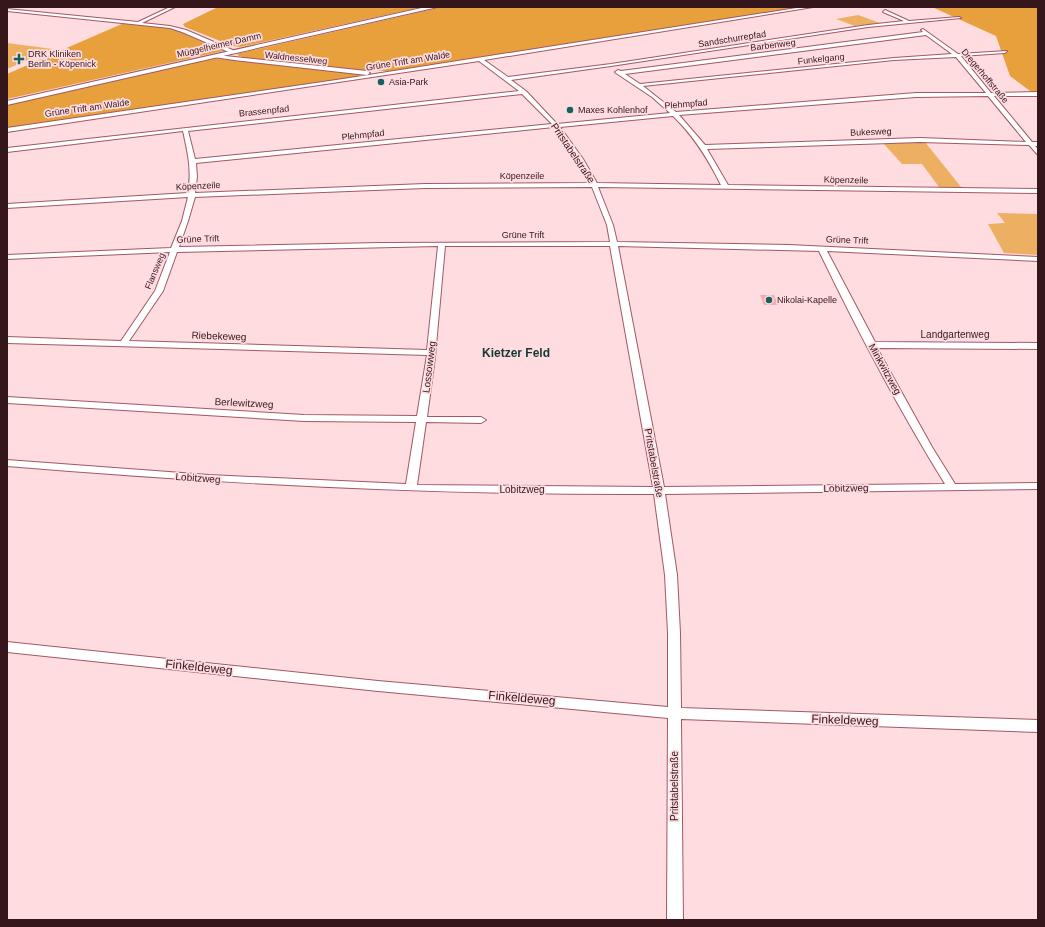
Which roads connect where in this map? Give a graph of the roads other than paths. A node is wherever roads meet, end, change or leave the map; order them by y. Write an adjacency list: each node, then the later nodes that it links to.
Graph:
1 (174, 7): 8 (street)
2 (435, 7): 10 (main road, Müggelheimer Damm)
3 (811, 7): 14 (street, Grüne Trift am Walde)
4 (7, 10): 8 (street)
5 (886, 11): 7 (street, Dregerhoffstraße)
6 (959, 18): 7 (street, Sandschurrepfad)
7 (907, 22): 9 (street, Dregerhoffstraße); 15 (street, Sandschurrepfad)
8 (138, 23): 10 (street)
9 (928, 33): 12 (street, Dregerhoffstraße); 16 (street, Barbenweg)
10 (233, 52): 13 (main road, Müggelheimer Damm)
11 (1005, 52): 12 (street, Funkelgang)
12 (956, 55): 19 (street, Funkelgang); 21 (street, Dregerhoffstraße)
13 (216, 56): 17 (street, Waldnesselweg); 23 (main road, Müggelheimer Damm)
14 (479, 59): 17 (street, Grüne Trift am Walde); 18 (street, Pritstabelstraße)
15 (608, 66): 16 (street); 18 (street, Sandschurrepfad)
16 (620, 73): 19 (street)
17 (375, 75): 27 (street, Grüne Trift am Walde)
18 (507, 79): 20 (street, Pritstabelstraße)
19 (640, 85): 24 (street)
20 (524, 92): 25 (street, Pritstabelstraße); 26 (street, Brassenpfad)
21 (988, 94): 22 (street, Plehmpfad); 24 (street, Plehmpfad); 28 (street, Dregerhoffstraße)
22 (1038, 94)
23 (7, 103)
24 (676, 114): 25 (street, Plehmpfad); 30 (street)
25 (556, 125): 33 (street, Plehmpfad); 34 (street, Pritstabelstraße)
26 (185, 129): 31 (street, Brassenpfad); 33 (street, Flansweg)
27 (7, 130)
28 (1029, 144): 29 (street, Bukesweg); 30 (street, Bukesweg); 32 (street, Dregerhoffstraße)
29 (1038, 144)
30 (705, 148): 35 (street)
31 (7, 150)
32 (1038, 153)
33 (193, 161): 37 (street, Flansweg)
34 (595, 186): 35 (street, Köpenzeile); 37 (street, Köpenzeile); 40 (street, Pritstabelstraße)
35 (726, 188): 36 (street, Köpenzeile)
36 (1038, 191)
37 (191, 195): 38 (street, Köpenzeile); 42 (street, Flansweg)
38 (7, 206)
39 (442, 245): 40 (street, Grüne Trift); 42 (street, Grüne Trift); 49 (street, Lossowweg)
40 (614, 245): 41 (street, Grüne Trift); 57 (street, Pritstabelstraße)
41 (822, 249): 44 (street, Grüne Trift); 47 (street, Minkwitzweg)
42 (175, 250): 43 (street, Grüne Trift); 46 (street, Flansweg)
43 (7, 257)
44 (1038, 259)
45 (7, 340): 46 (street, Riebekeweg)
46 (123, 344): 49 (street, Riebekeweg)
47 (871, 344): 48 (street, Landgartenweg); 55 (street, Minkwitzweg)
48 (1038, 346)
49 (431, 353): 51 (street, Lossowweg)
50 (7, 400): 51 (street, Berlewitzweg)
51 (422, 420): 52 (street, Berlewitzweg); 56 (street, Lossowweg)
52 (481, 420)
53 (7, 463): 56 (street, Lobitzweg)
54 (1038, 486): 55 (street, Lobitzweg)
55 (952, 487): 57 (street, Lobitzweg)
56 (411, 488): 57 (street, Lobitzweg)
57 (659, 490): 59 (street, Pritstabelstraße)
58 (7, 647): 59 (street, Finkeldeweg)
59 (674, 713): 60 (street, Finkeldeweg); 61 (street, Pritstabelstraße)
60 (1038, 726)
61 (675, 920)

